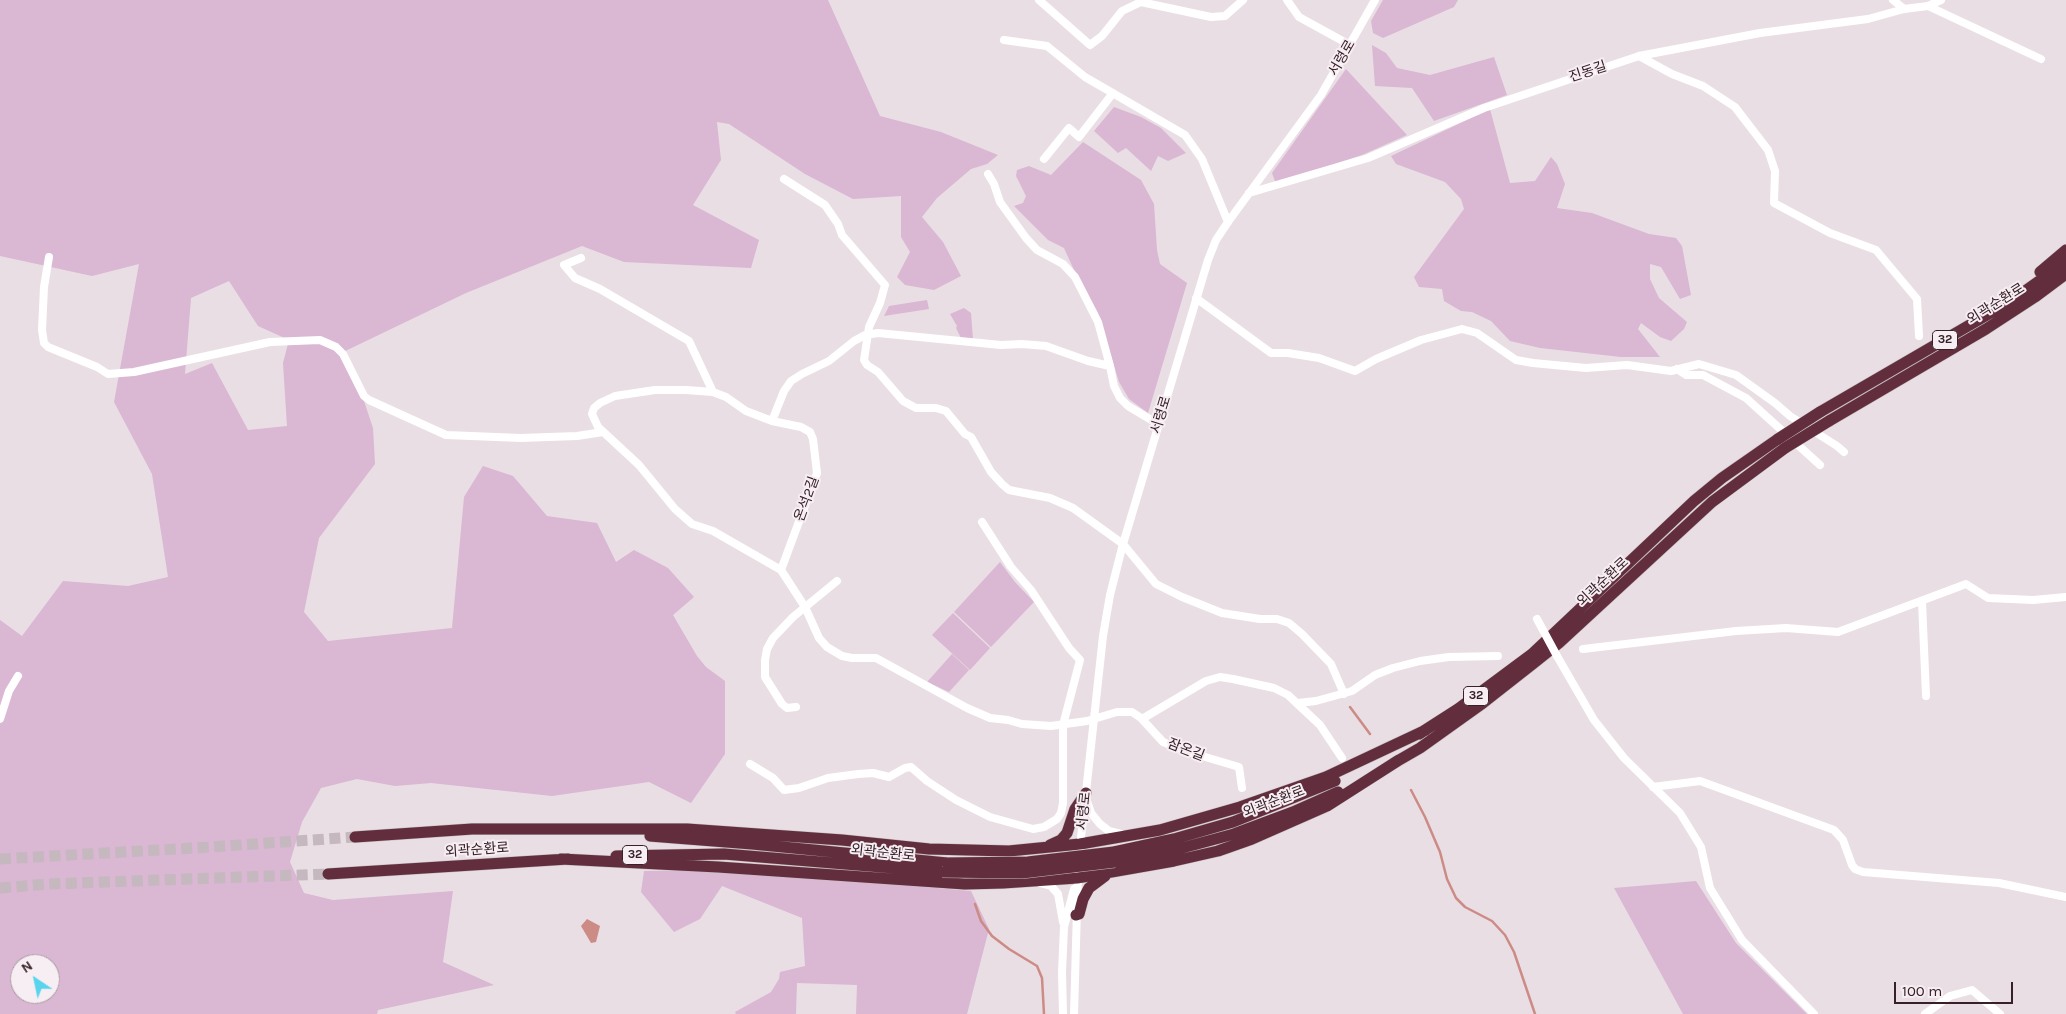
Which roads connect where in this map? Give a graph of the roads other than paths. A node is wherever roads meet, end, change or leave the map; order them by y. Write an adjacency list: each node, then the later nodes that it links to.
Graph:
1 (1039, 0): 2 (street)
2 (1243, 0)
3 (1287, 0): 10 (street)
4 (1375, 0): 10 (street, 서령로)
5 (1892, 0): 8 (street)
6 (1941, 0): 7 (street, 진동길)
7 (1928, 6): 8 (street, 진동길); 12 (street)
8 (1904, 9): 11 (street, 진동길)
9 (1004, 40): 13 (street)
10 (1350, 46): 17 (street, 서령로)
11 (1640, 56): 17 (street, 진동길); 29 (street)
12 (2042, 59)
13 (1113, 93): 14 (street); 18 (street)
14 (1044, 159)
15 (988, 174): 30 (street)
16 (784, 179): 28 (street)
17 (1249, 194): 18 (street, 서령로)
18 (1228, 222): 25 (street, 서령로)
19 (2066, 250): 26 (highway)
20 (49, 257): 35 (street)
21 (581, 258): 32 (street)
22 (2066, 262): 26 (highway, 외곽순환로 / 32)
23 (2066, 274): 27 (highway, 외곽순환로 / 32)
24 (2066, 282): 27 (highway)
25 (1196, 298): 31 (street); 34 (street, 서령로)
26 (1976, 322): 36 (highway, 외곽순환로 / 32, bridge)
27 (1986, 329): 36 (highway, 외곽순환로 / 32, bridge)
28 (867, 335): 30 (street); 33 (street); 40 (street)
29 (1920, 336)
30 (1110, 366): 34 (street)
31 (1677, 369): 37 (street); 38 (street)
32 (713, 392): 33 (street); 35 (street)
33 (772, 421): 41 (street, 온석2길)
34 (1158, 424): 40 (street, 서령로)
35 (603, 432): 41 (street)
36 (1781, 443): 58 (highway, 외곽순환로 / 32); 70 (highway, 외곽순환로 / 32)
37 (1844, 452)
38 (1820, 465)
39 (982, 522): 57 (street)
40 (1123, 544): 50 (street); 55 (street, 서령로)
41 (781, 570): 45 (street)
42 (837, 581): 45 (street)
43 (2066, 597): 44 (street)
44 (1922, 601): 47 (street); 51 (street)
45 (805, 606): 53 (street); 57 (street)
46 (1538, 619): 61 (street, bridge)
47 (1583, 649)
48 (1498, 656): 50 (street)
49 (18, 676): 54 (street)
50 (1344, 694): 52 (street)
51 (1926, 696)
52 (1298, 703): 56 (street); 59 (street)
53 (796, 707)
54 (0, 719)
55 (1094, 720): 56 (street, 잠온길); 57 (street); 63 (street, 서령로)
56 (1142, 720): 62 (street, 잠온길)
57 (1063, 725): 60 (street)
58 (1426, 730): 66 (highway); 70 (highway, 외곽순환로 / 32)
59 (1342, 758)
60 (750, 764)
61 (1653, 786): 75 (street); 81 (street)
62 (1242, 788)
63 (1086, 793): 66 (street); 67 (street, 서령로); 68 (highway)
64 (556, 829): 65 (highway, 외곽순환로 / 32); 68 (highway); 71 (highway, 외곽순환로 / 32)
65 (355, 837)
66 (1124, 837): 67 (highway)
67 (1080, 844): 68 (highway); 73 (street, 서령로)
68 (1044, 848)
69 (561, 859): 71 (highway, 외곽순환로 / 32); 72 (highway, 외곽순환로 / 32); 74 (highway)
70 (1115, 862): 71 (highway, 외곽순환로 / 32, bridge); 73 (highway); 76 (highway)
71 (944, 867)
72 (328, 874)
73 (1078, 878): 74 (highway); 76 (street, 서령로); 77 (street, 서령로)
74 (1034, 881): 77 (street)
75 (2066, 897)
76 (1076, 915): 78 (street, 서령로)
77 (1064, 927): 78 (street); 79 (street, 서령로)
78 (1076, 927): 80 (street, 서령로)
79 (1063, 1014)
80 (1074, 1014)
81 (1814, 1014)
82 (1925, 1014): 83 (street)
83 (2000, 1014)

